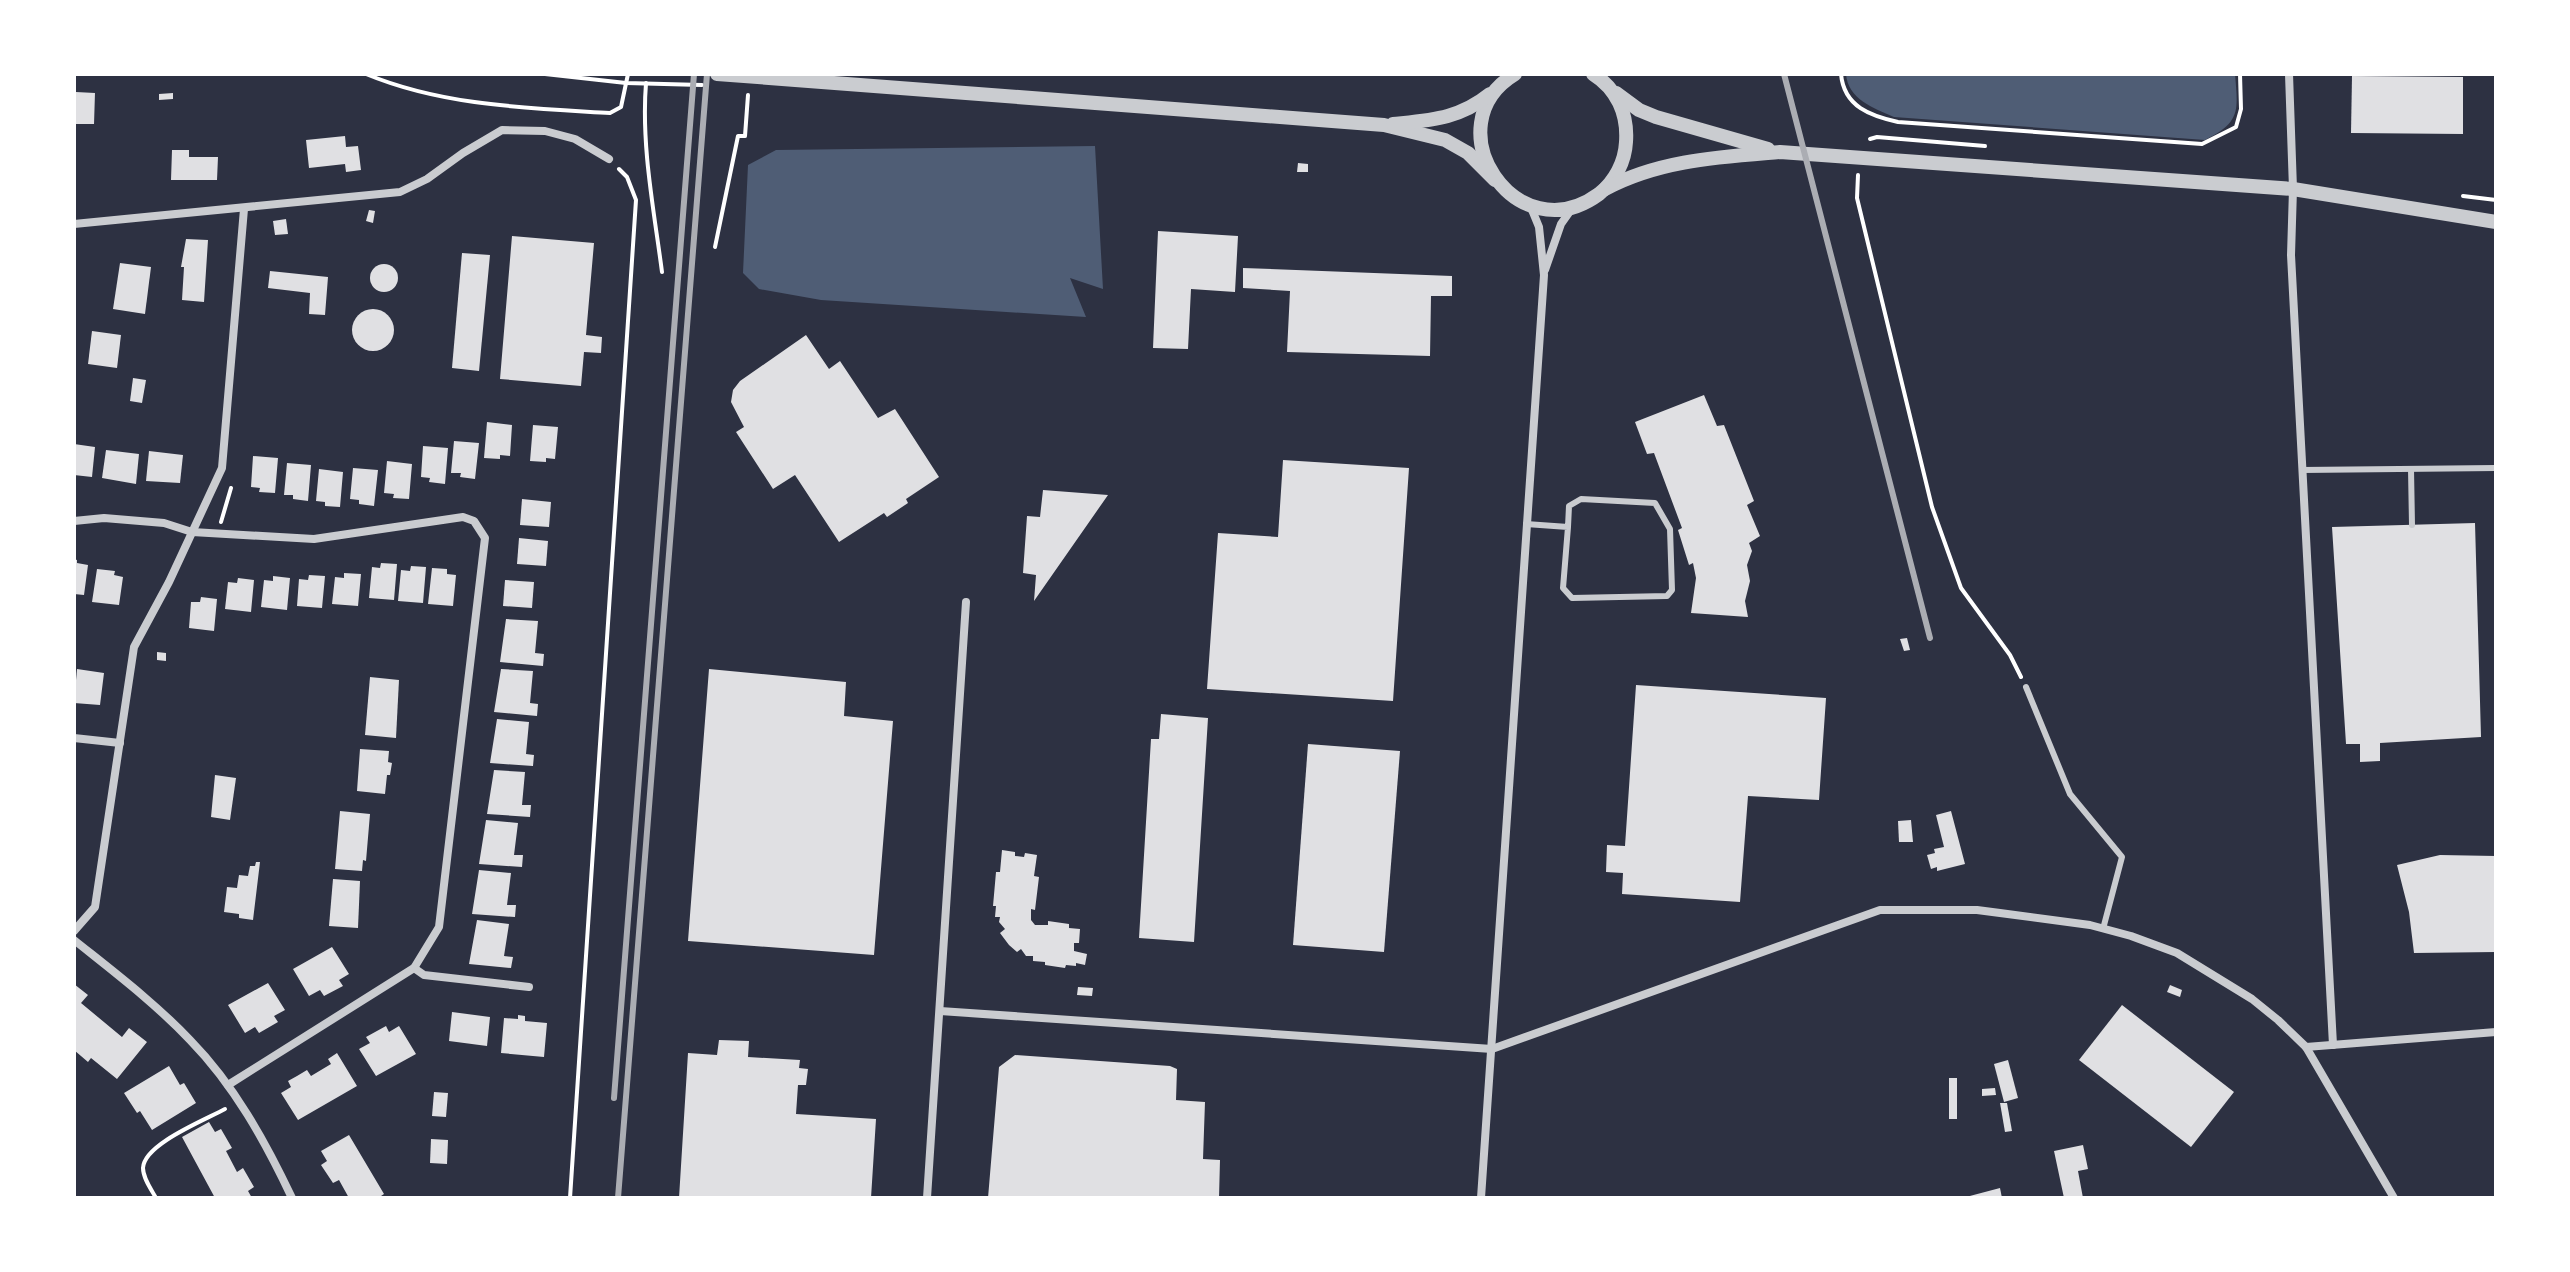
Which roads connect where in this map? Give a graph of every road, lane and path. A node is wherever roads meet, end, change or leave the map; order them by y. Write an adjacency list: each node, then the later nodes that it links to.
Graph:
1 (366, 74): 2 (path)
2 (628, 74)
3 (717, 74): 12 (street)
4 (1593, 74): 10 (street)
5 (1841, 74): 6 (path)
6 (2240, 74)
7 (2289, 74): 18 (street)
8 (1509, 77): 12 (street); 16 (street)
9 (646, 83): 25 (path)
10 (1611, 89): 13 (street); 17 (street)
11 (748, 94): 24 (path)
12 (1384, 125): 16 (street)
13 (1780, 152): 14 (street); 17 (street)
14 (1859, 157): 18 (street); 36 (path)
15 (609, 159): 21 (street); 53 (path)
16 (1495, 180): 19 (street)
17 (1605, 189): 20 (street)
18 (2293, 189): 22 (street); 29 (street)
19 (1530, 205): 20 (street); 26 (street)
20 (1573, 207): 26 (street)
21 (244, 209): 23 (street); 34 (street)
22 (2496, 222)
23 (74, 224)
24 (715, 247)
25 (662, 272)
26 (1544, 275): 31 (street)
27 (2496, 468): 28 (lane)
28 (2411, 469): 29 (lane); 32 (lane)
29 (2302, 470): 46 (street)
30 (74, 521): 34 (street)
31 (1526, 524): 33 (lane); 48 (street)
32 (2412, 525)
33 (1568, 527): 33 (lane)
34 (192, 532): 38 (street); 42 (street)
35 (966, 602): 44 (street)
36 (2026, 687): 39 (lane)
37 (74, 738): 38 (street)
38 (120, 743): 40 (street)
39 (2103, 929): 47 (street); 48 (street)
40 (74, 931)
41 (74, 940): 49 (street)
42 (414, 968): 43 (street); 49 (street)
43 (529, 987)
44 (940, 1011): 48 (street); 54 (street)
45 (2496, 1032): 46 (street)
46 (2333, 1045): 47 (street)
47 (2306, 1047): 56 (street)
48 (1492, 1049): 55 (street)
49 (228, 1085): 50 (street)
50 (243, 1108): 51 (path); 52 (street)
51 (156, 1198)
52 (292, 1198)
53 (570, 1198)
54 (927, 1198)
55 (1481, 1198)
56 (2394, 1198)

